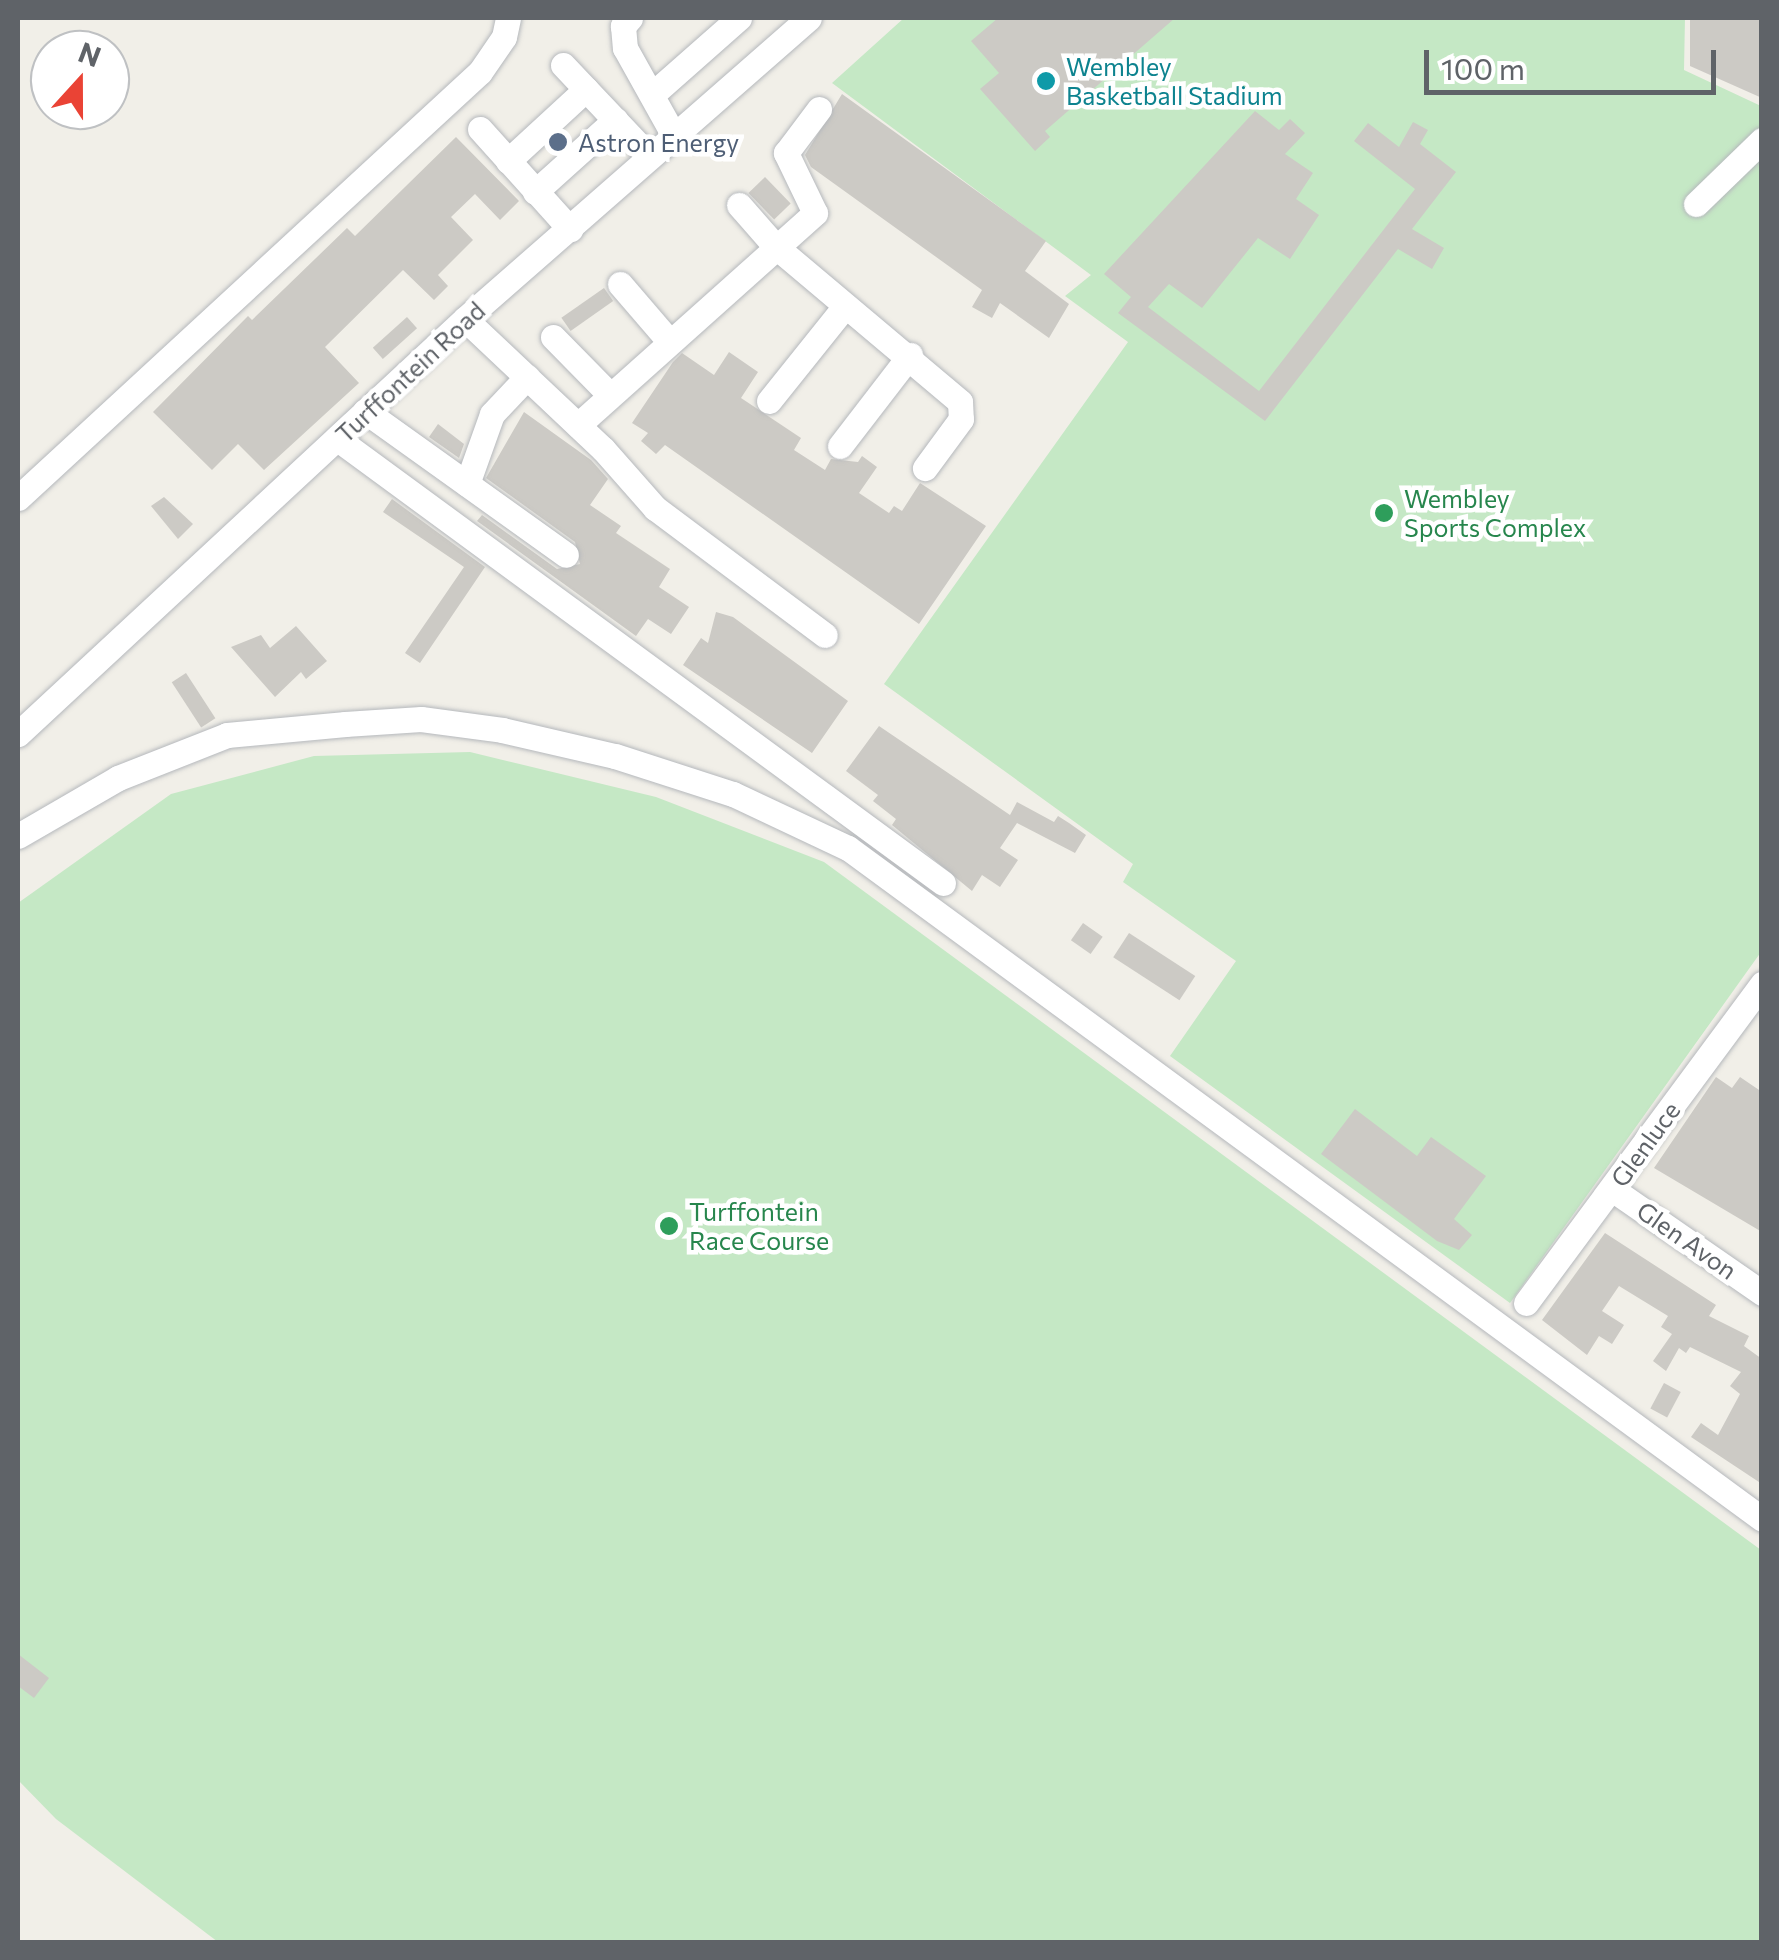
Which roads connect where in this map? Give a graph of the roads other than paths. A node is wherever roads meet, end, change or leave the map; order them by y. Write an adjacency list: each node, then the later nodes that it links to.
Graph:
1 (508, 18): 35 (street)
2 (630, 18): 7 (street)
3 (739, 18): 7 (street)
4 (809, 18): 11 (street, Turffontein Road)
5 (564, 65): 6 (street)
6 (586, 89): 9 (street); 14 (street)
7 (655, 92): 11 (street)
8 (819, 110): 19 (street)
9 (615, 120): 13 (street); 15 (street)
10 (480, 129): 14 (street)
11 (674, 134): 13 (street, Turffontein Road)
12 (1762, 140): 16 (street)
13 (648, 155): 18 (street, Turffontein Road)
14 (508, 161): 15 (street)
15 (535, 192): 18 (street)
16 (1696, 204)
17 (740, 205): 19 (street)
18 (570, 229): 22 (street, Turffontein Road)
19 (776, 246): 21 (street); 24 (street)
20 (620, 284): 24 (street)
21 (845, 306): 25 (street); 28 (street)
22 (465, 318): 26 (street); 29 (street, Turffontein Road)
23 (553, 337): 27 (street)
24 (669, 340): 27 (street)
25 (910, 355): 32 (street); 33 (street)
26 (527, 377): 30 (street); 34 (street)
27 (610, 395): 30 (street)
28 (769, 401)
29 (365, 411): 31 (street, Turffontein Road); 34 (street)
30 (578, 425): 37 (street)
31 (339, 440): 38 (street, Turffontein Road); 40 (street)
32 (840, 446)
33 (925, 468)
34 (467, 484): 36 (street)
35 (18, 498)
36 (566, 554)
37 (825, 635)
38 (18, 734)
39 (18, 836): 45 (street)
40 (943, 883)
41 (1762, 984): 42 (street, Glenluce)
42 (1612, 1188): 43 (street, Glen Avon); 44 (street, Glenluce)
43 (1762, 1293)
44 (1526, 1302)
45 (1762, 1519)

